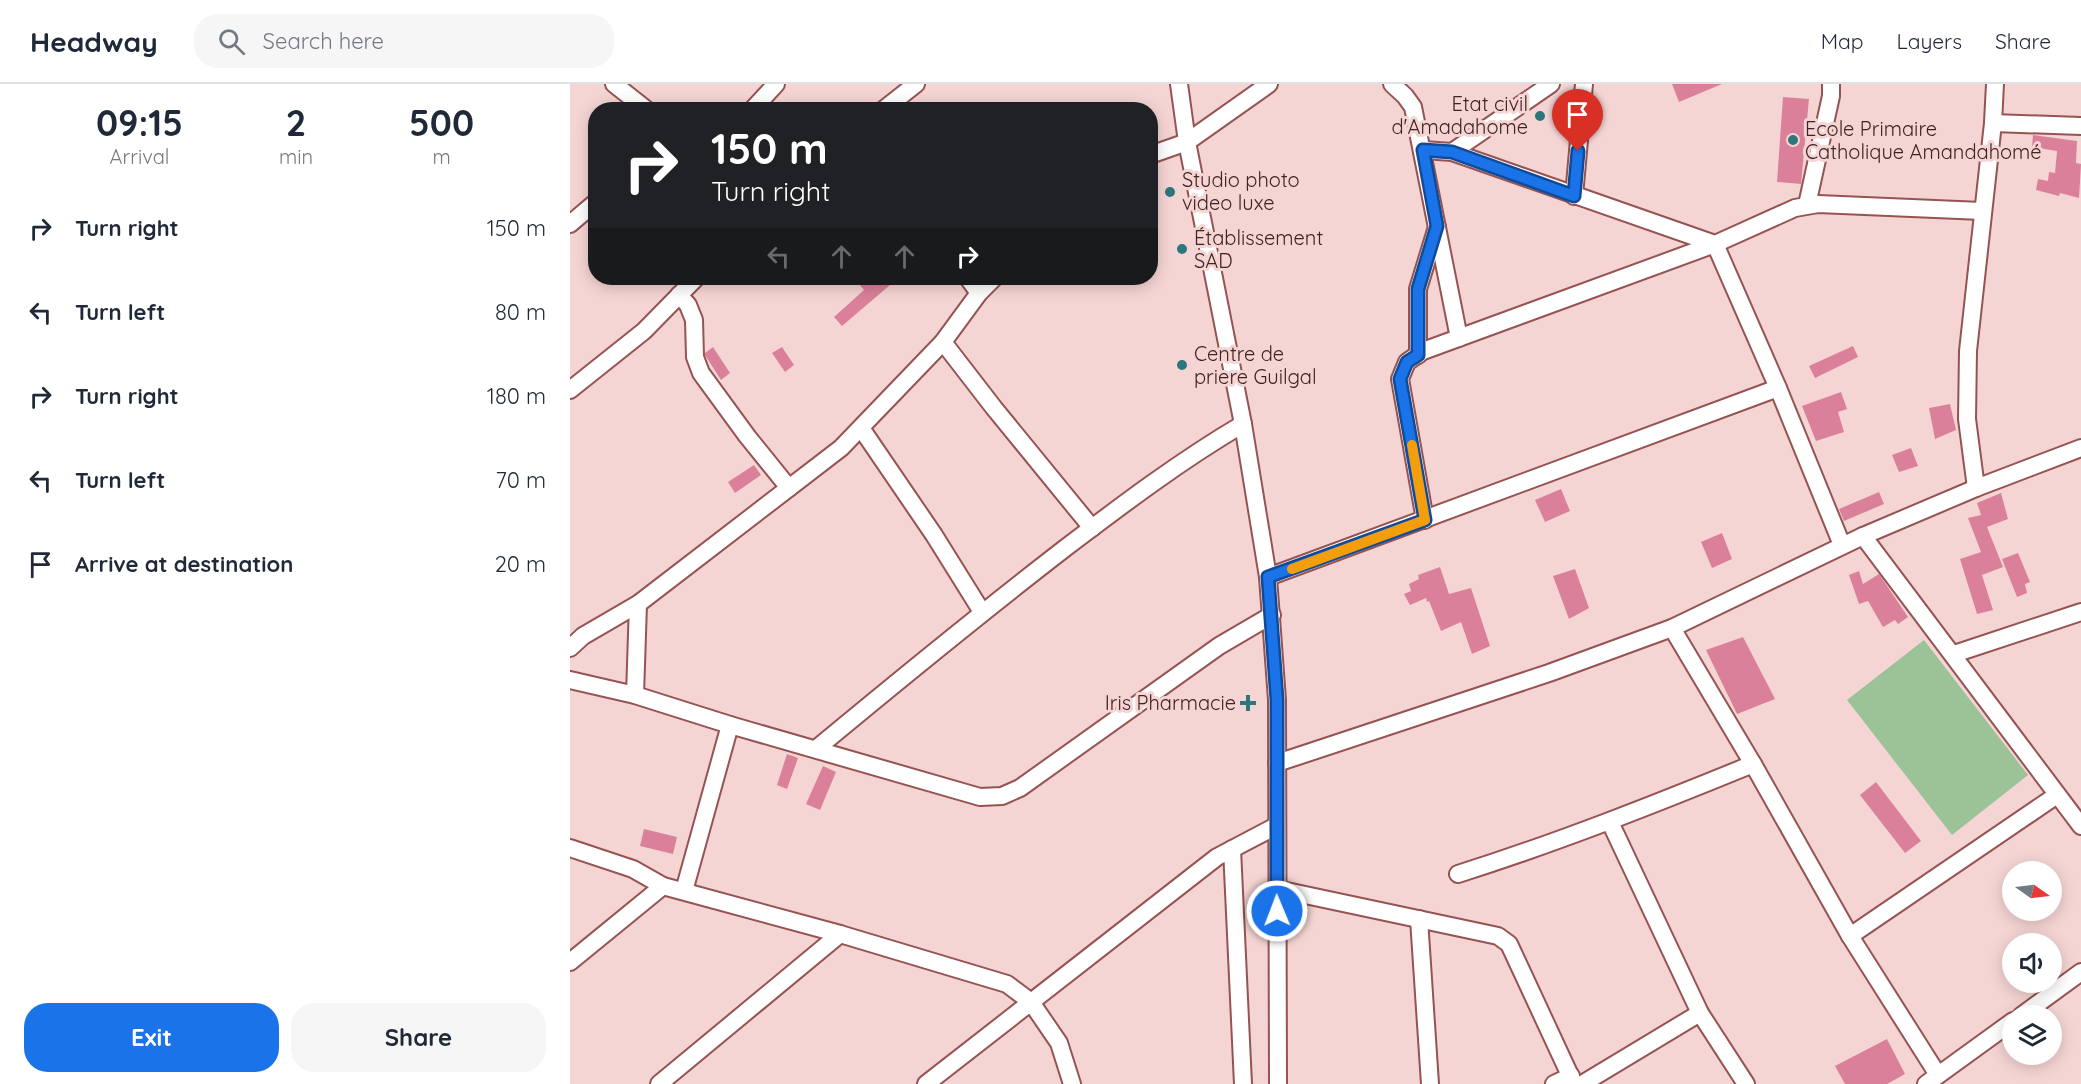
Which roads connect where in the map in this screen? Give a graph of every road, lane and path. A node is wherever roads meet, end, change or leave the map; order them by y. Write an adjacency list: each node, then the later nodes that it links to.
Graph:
1 (614, 84): 11 (street)
2 (777, 84): 12 (street)
3 (916, 84): 13 (street)
4 (1179, 84): 16 (street)
5 (1269, 84): 16 (street)
6 (1392, 84): 17 (street)
7 (1551, 84): 19 (street)
8 (1584, 84): 20 (street)
9 (1831, 84): 21 (street)
10 (1995, 84): 14 (street)
11 (637, 102)
12 (760, 102)
13 (893, 102)
14 (1993, 123): 15 (street); 23 (street)
15 (2081, 126)
16 (1187, 142): 18 (street); 37 (street)
17 (1423, 150): 19 (street); 25 (street)
18 (1158, 152)
19 (1452, 152): 20 (street)
20 (1574, 196): 26 (street)
21 (1807, 206): 23 (street); 26 (street)
22 (588, 209): 24 (street)
23 (1982, 211): 41 (street)
24 (570, 224)
25 (1437, 226): 32 (street); 34 (street)
26 (1715, 244): 32 (street); 35 (street)
27 (689, 285): 31 (street)
28 (973, 285): 30 (street)
29 (987, 285): 30 (street)
30 (979, 293): 33 (street)
31 (679, 295): 36 (street); 40 (street)
32 (1459, 338): 34 (street)
33 (943, 342): 38 (street); 43 (street)
34 (1418, 355): 42 (street)
35 (1778, 388): 42 (street); 45 (street)
36 (570, 390)
37 (1243, 424): 43 (street); 46 (street)
38 (861, 428): 40 (street); 48 (street)
39 (2081, 448): 41 (street)
40 (789, 488): 47 (street)
41 (1976, 488): 44 (street)
42 (1425, 520): 46 (street)
43 (1092, 528): 48 (street)
44 (1863, 536): 45 (street); 53 (street)
45 (1842, 545): 51 (street)
46 (1268, 577): 50 (street)
47 (639, 604): 52 (street); 55 (street)
48 (982, 612): 57 (street)
49 (2081, 612): 53 (street)
50 (1272, 615): 57 (street); 58 (street)
51 (1671, 628): 58 (street); 59 (street)
52 (570, 648)
53 (1954, 654): 60 (street)
54 (570, 680): 55 (street)
55 (635, 695): 56 (street)
56 (730, 724): 57 (street); 69 (street)
57 (816, 749)
58 (1277, 763): 62 (street)
59 (1753, 764): 61 (street); 72 (street)
60 (2057, 795): 63 (street); 72 (street)
61 (1610, 822): 66 (street); 77 (street)
62 (1276, 826): 65 (street); 68 (street)
63 (2081, 826)
64 (570, 848): 67 (street)
65 (1232, 849): 75 (street); 84 (street)
66 (1458, 874)
67 (663, 886): 69 (street); 73 (street)
68 (1277, 889): 70 (street); 85 (street)
69 (684, 891): 71 (street)
70 (1419, 919): 80 (street); 86 (street)
71 (840, 934): 75 (street); 81 (street)
72 (1850, 936): 79 (street)
73 (570, 962)
74 (2081, 972): 76 (street)
75 (1031, 1002): 82 (street); 83 (street)
76 (2036, 1005)
77 (1700, 1013): 80 (street); 88 (street)
78 (2002, 1029): 79 (street)
79 (1932, 1080)
80 (1576, 1081): 87 (street)
81 (659, 1084)
82 (926, 1084)
83 (1072, 1084)
84 (1243, 1084)
85 (1278, 1084)
86 (1430, 1084)
87 (1554, 1084)
88 (1746, 1084)

